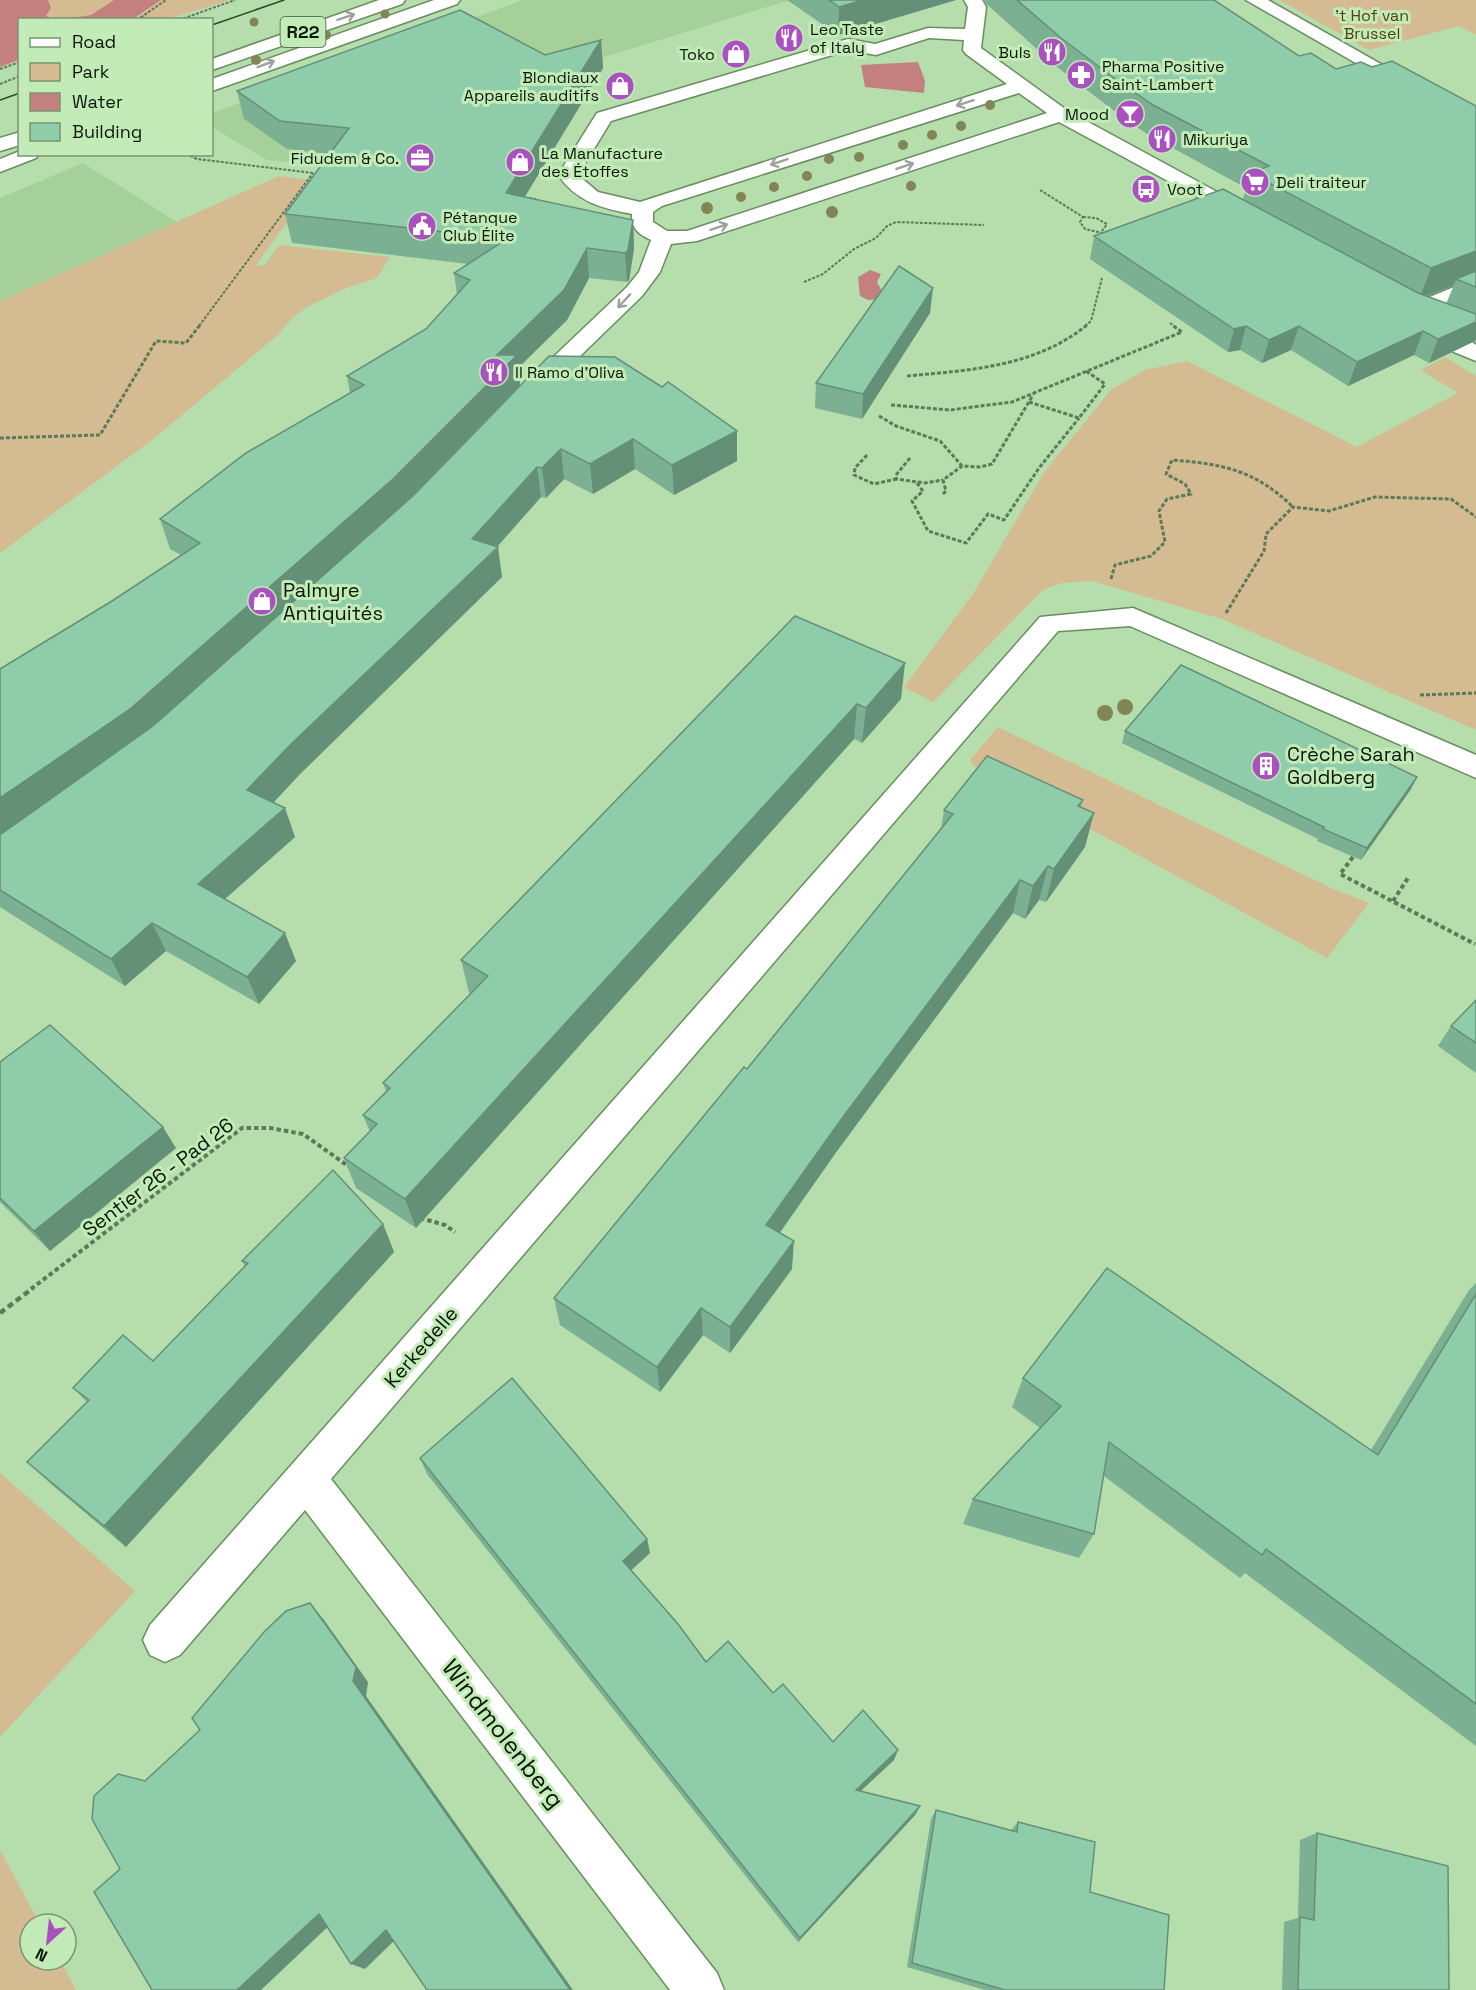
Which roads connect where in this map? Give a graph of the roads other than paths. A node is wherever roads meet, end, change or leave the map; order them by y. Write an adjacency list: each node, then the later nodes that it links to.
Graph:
1 (349, 0): 7 (main road, R22)
2 (396, 0): 8 (main road, R22, one-way to 2)
3 (451, 0): 9 (main road, one-way to 3)
4 (974, 0): 6 (main road)
5 (1255, 0): 12 (main road)
6 (972, 35): 10 (main road); 17 (main road)
7 (213, 48)
8 (213, 65)
9 (213, 85)
10 (1021, 86): 11 (main road); 17 (main road, one-way to 17)
11 (1061, 116): 18 (main road); 19 (main road, one-way to 11)
12 (1476, 126)
13 (18, 139): 14 (main road)
14 (0, 146)
15 (24, 156): 16 (main road)
16 (0, 166)
17 (643, 209): 19 (main road)
18 (1265, 226)
19 (663, 237): 25 (main road, one-way to 25)
20 (1476, 285): 22 (main road)
21 (1397, 298): 22 (main road)
22 (1418, 310): 23 (main road); 24 (main road)
23 (1476, 332)
24 (1476, 354)
25 (516, 407)
26 (1476, 767): 27 (main road, Kerkedelle)
27 (306, 1479): 28 (main road, Kerkedelle); 29 (main road, Windmolenberg)
28 (165, 1640)
29 (700, 1990)

